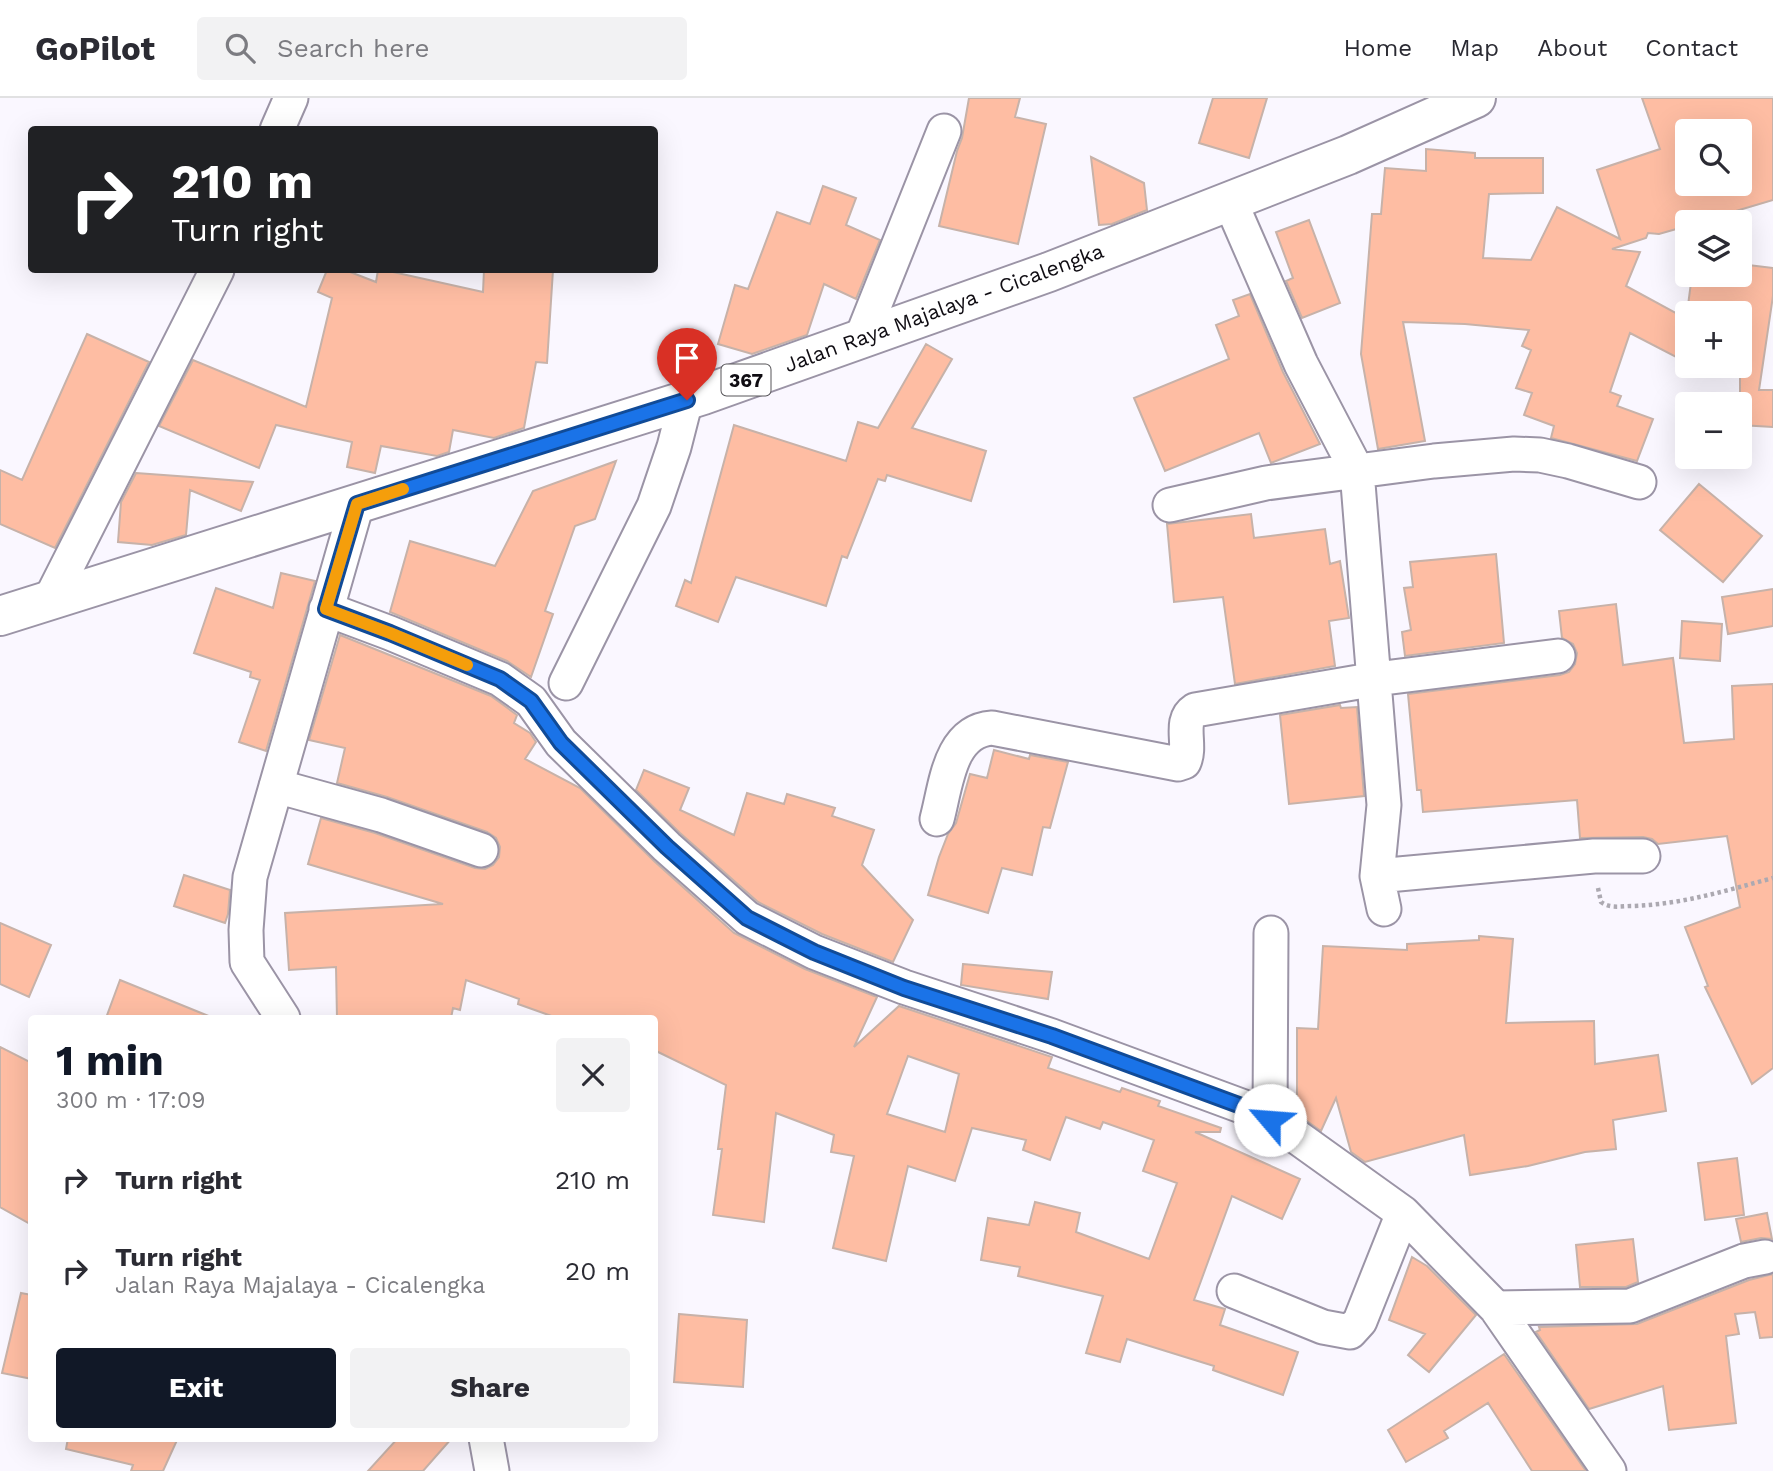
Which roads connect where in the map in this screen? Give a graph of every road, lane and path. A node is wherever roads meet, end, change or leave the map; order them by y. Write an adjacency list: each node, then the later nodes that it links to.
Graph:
1 (291, 98): 3 (street)
2 (1476, 98): 5 (main road, Jalan Raya Majalaya - Cicalengka / 367)
3 (279, 126)
4 (944, 131): 7 (street)
5 (1230, 201): 7 (main road, Jalan Raya Majalaya - Cicalengka / 367); 9 (street)
6 (215, 273): 13 (street)
7 (861, 339): 8 (main road, Jalan Raya Majalaya - Cicalengka / 367)
8 (687, 400): 11 (main road, Jalan Raya Majalaya - Cicalengka / 367); 18 (street)
9 (1357, 471): 10 (street); 12 (street); 17 (street)
10 (1639, 482)
11 (357, 504): 13 (main road, Jalan Raya Majalaya - Cicalengka / 367); 14 (street)
12 (1170, 505)
13 (49, 602): 15 (main road, Jalan Raya Majalaya - Cicalengka / 367)
14 (326, 609): 19 (street); 29 (street)
15 (0, 616)
16 (1558, 656): 17 (street)
17 (1376, 679): 20 (street); 24 (street)
18 (566, 684)
19 (276, 786): 21 (street); 28 (street)
20 (937, 819)
21 (481, 850)
22 (1594, 856): 23 (street); 24 (street); 25 (path)
23 (1643, 856)
24 (1377, 876): 26 (street)
25 (1773, 878)
26 (1384, 909)
27 (1271, 933): 29 (street)
28 (281, 1015)
29 (1270, 1120): 30 (street)
30 (1403, 1213): 32 (street); 33 (street)
31 (1765, 1257): 33 (street)
32 (1234, 1290)
33 (1496, 1308): 36 (street)
34 (487, 1442): 35 (street)
35 (492, 1471)
36 (1609, 1471)

